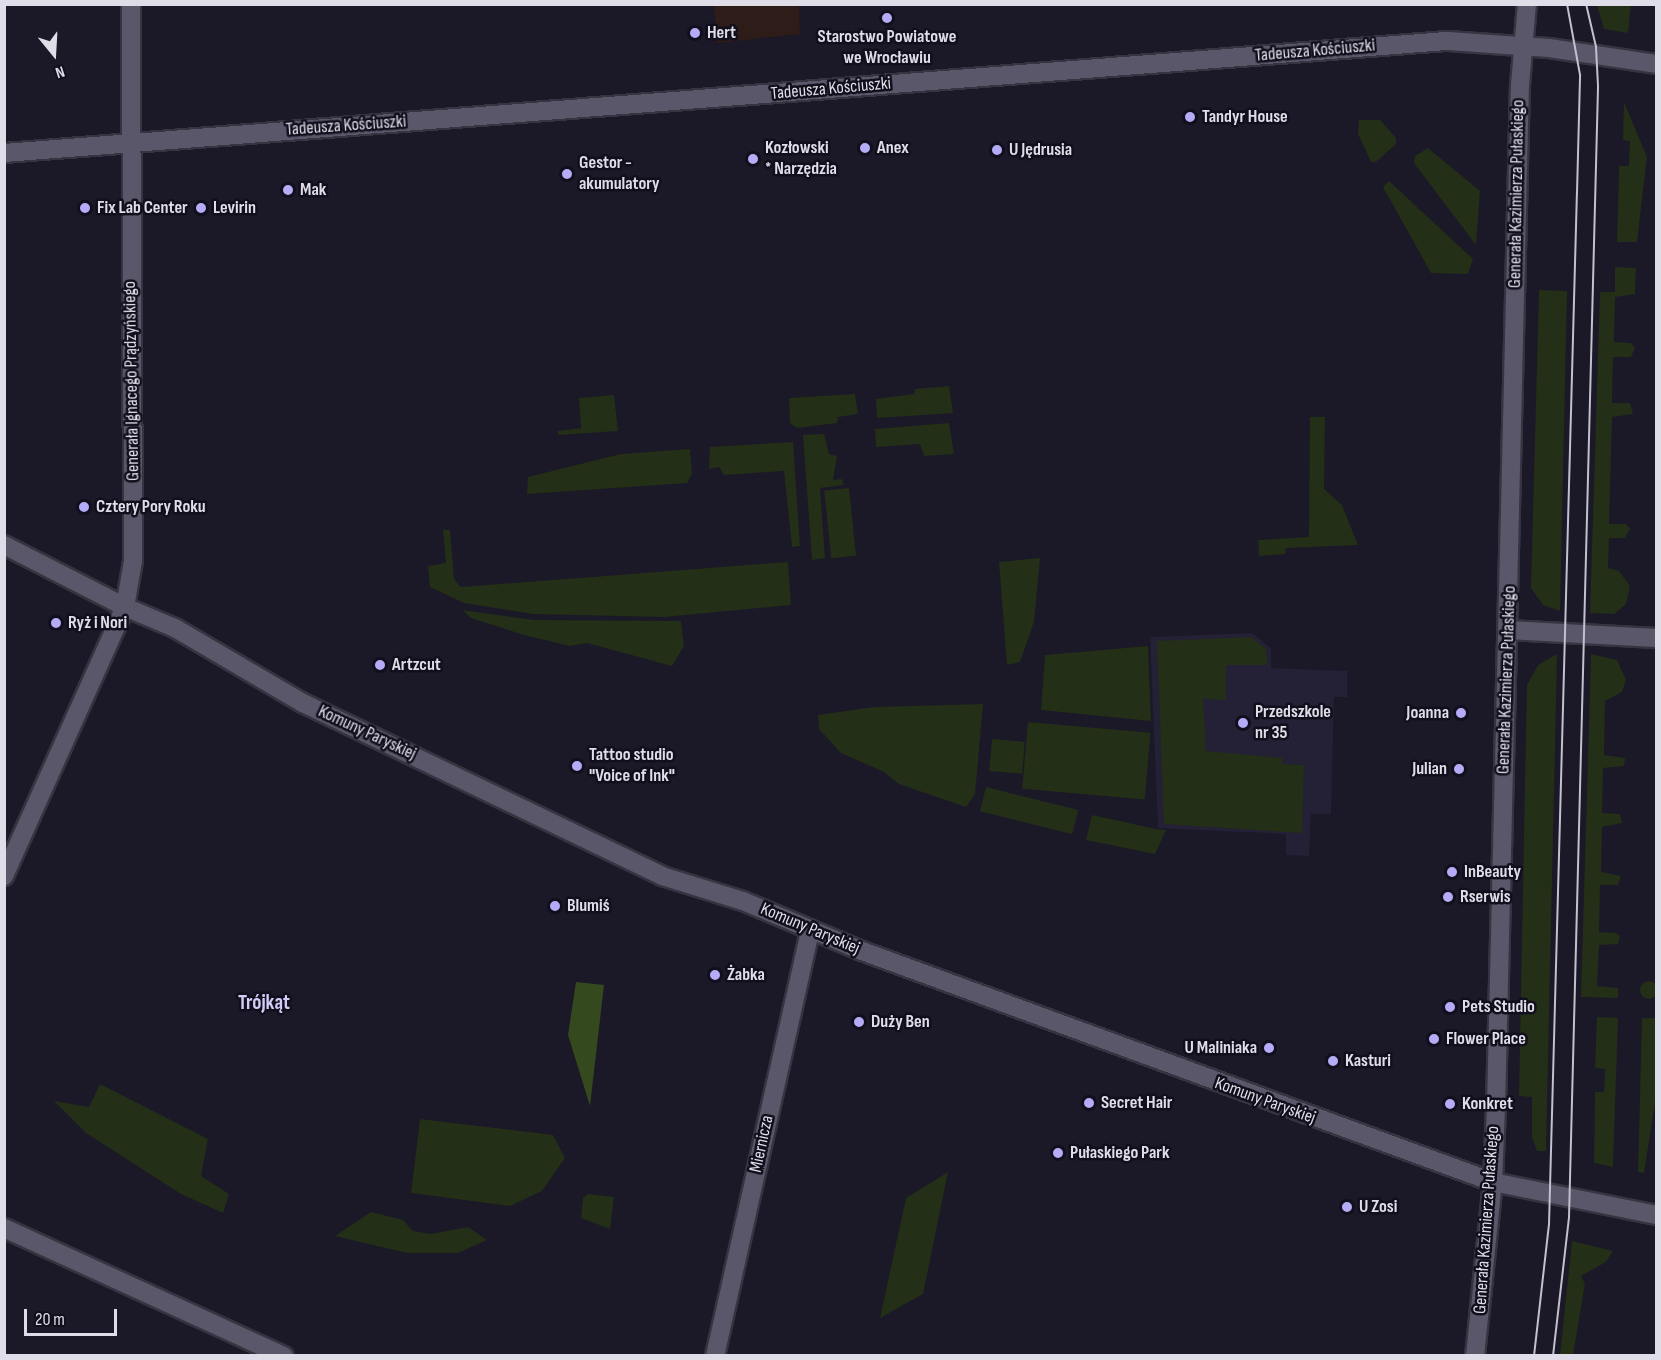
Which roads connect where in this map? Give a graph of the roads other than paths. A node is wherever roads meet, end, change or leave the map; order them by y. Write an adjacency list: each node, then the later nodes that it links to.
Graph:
1 (131, 4): 5 (street, Generała Ignacego Prądzyńskiego)
2 (1527, 4): 3 (street, Generała Kazimierza Pułaskiego)
3 (1522, 46): 4 (street, Tadeusza Kościuszki); 5 (street, Tadeusza Kościuszki); 9 (street, Generała Kazimierza Pułaskiego)
4 (1656, 64)
5 (132, 143): 6 (street, Tadeusza Kościuszki); 8 (street, Generała Ignacego Prądzyńskiego)
6 (4, 153)
7 (4, 545): 8 (street, Komuny Paryskiej)
8 (126, 608): 11 (street, Generała Ignacego Prądzyńskiego); 12 (street, Komuny Paryskiej)
9 (1508, 630): 10 (street); 13 (street, Generała Kazimierza Pułaskiego)
10 (1656, 638)
11 (4, 876)
12 (810, 932): 13 (street, Komuny Paryskiej); 17 (street, Miernicza)
13 (1493, 1182): 14 (street, Komuny Paryskiej); 18 (street, Generała Kazimierza Pułaskiego)
14 (1656, 1215)
15 (4, 1228): 16 (street)
16 (284, 1356)
17 (715, 1356)
18 (1475, 1356)

